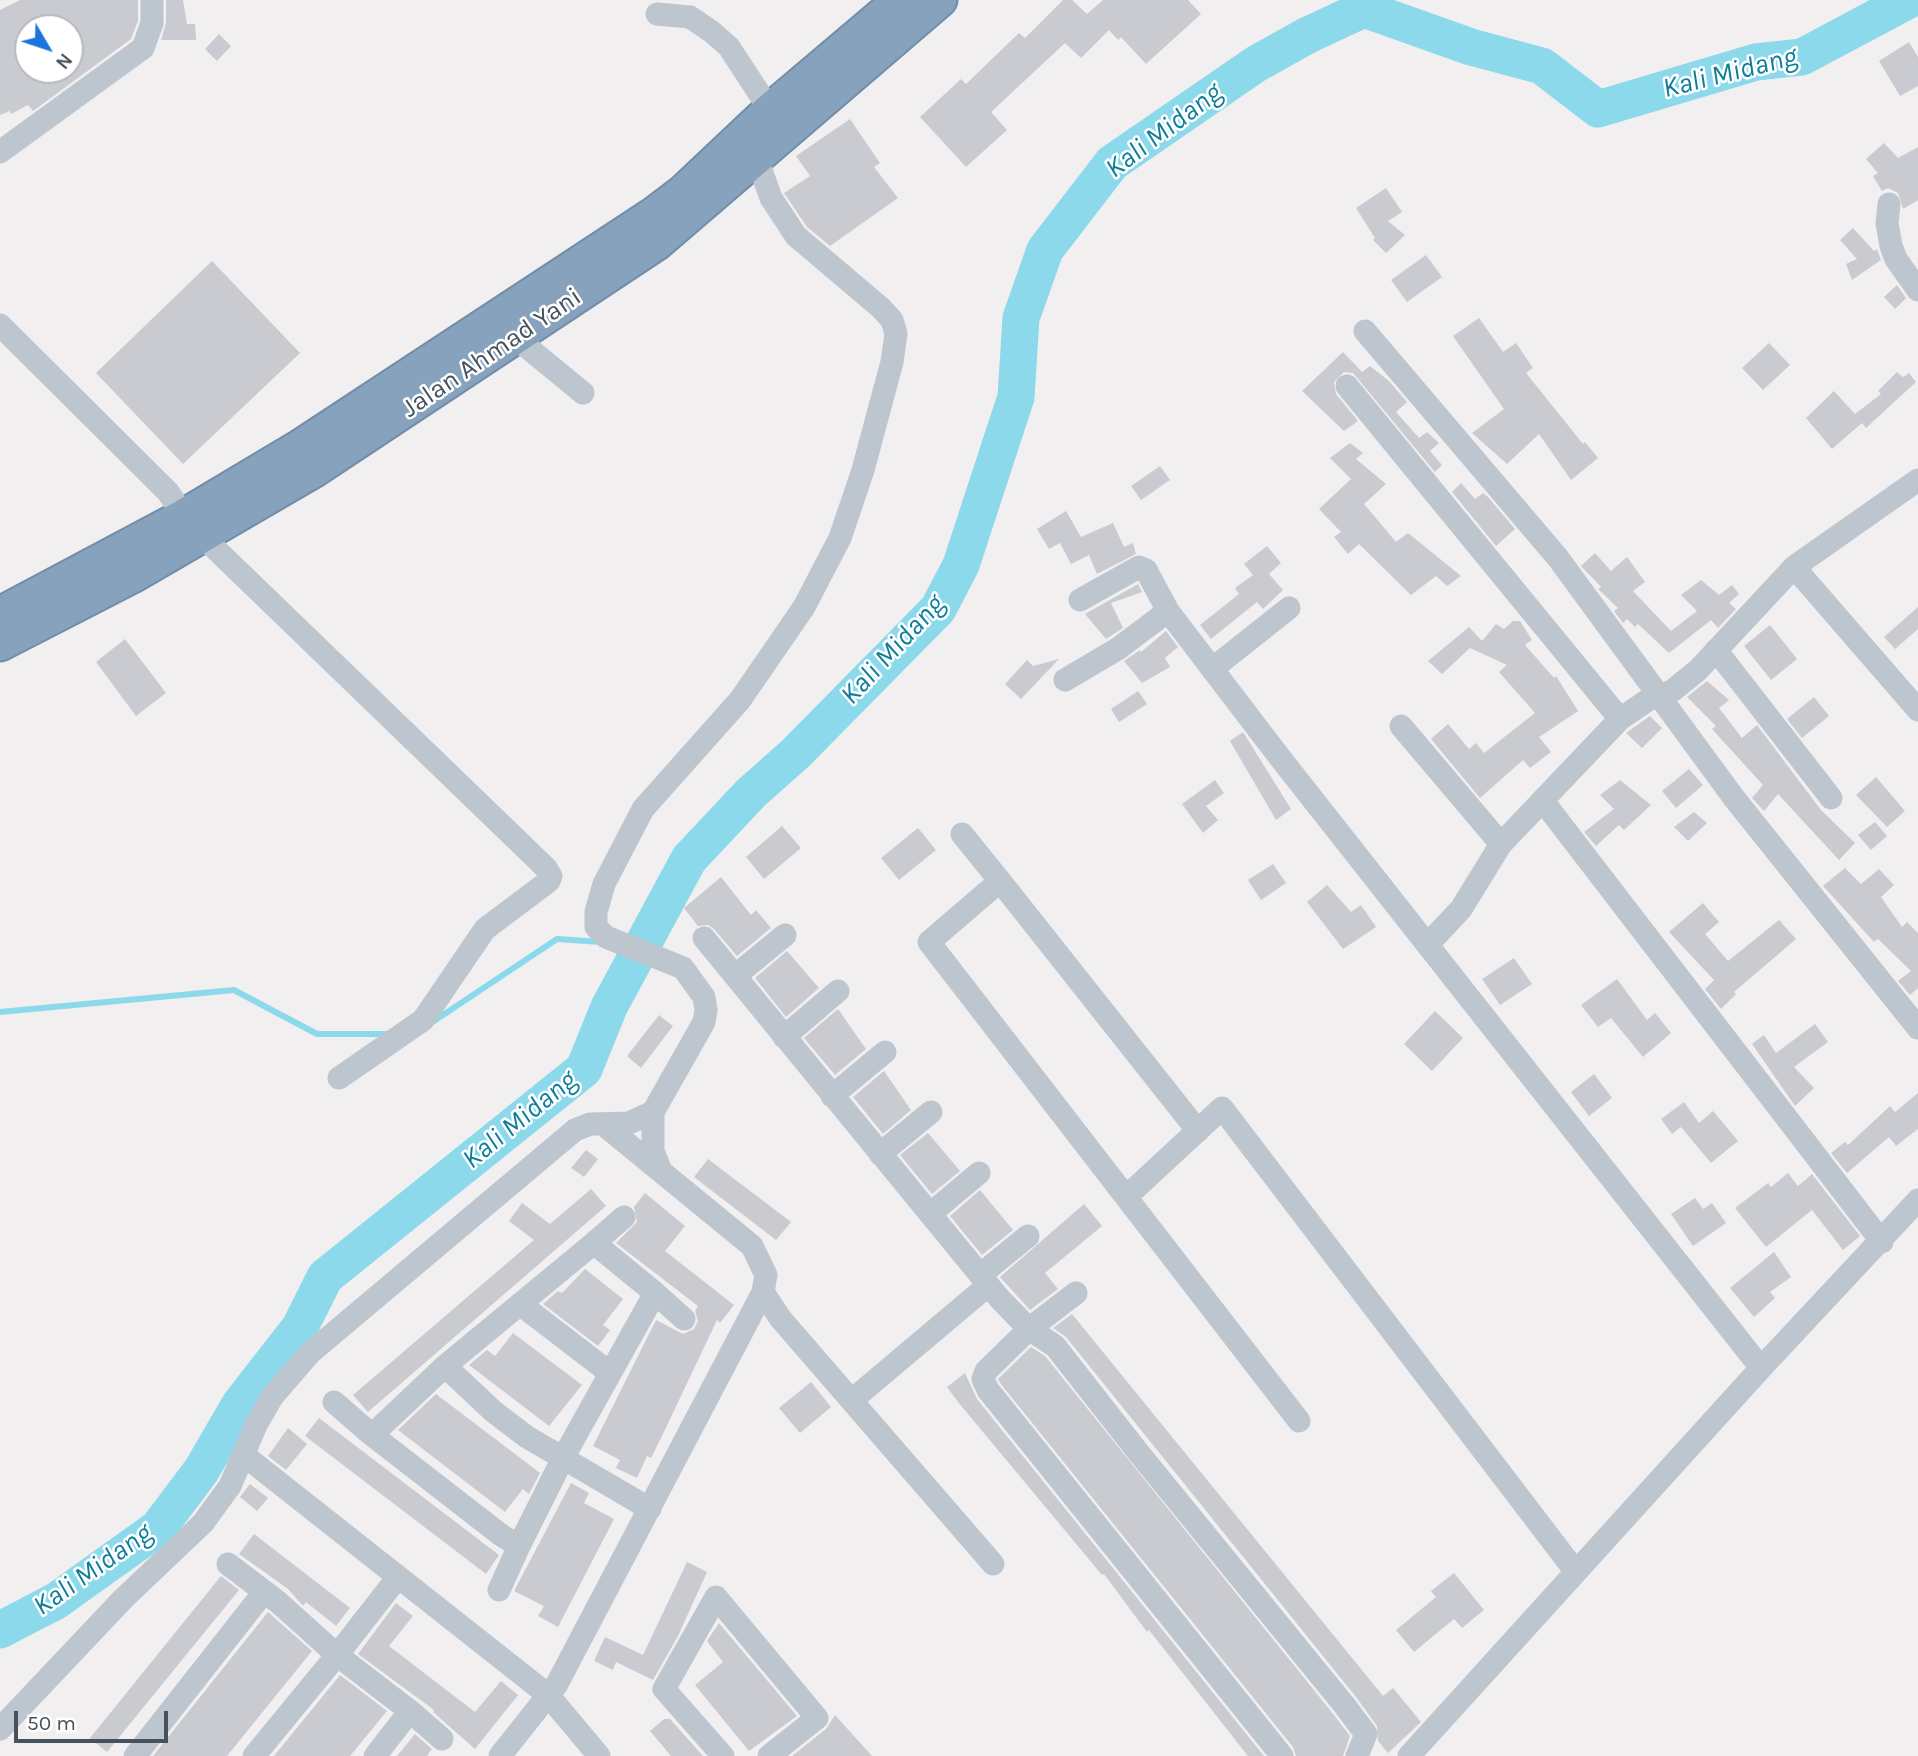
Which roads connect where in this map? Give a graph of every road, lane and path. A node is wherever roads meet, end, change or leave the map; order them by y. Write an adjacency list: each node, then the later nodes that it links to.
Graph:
1 (152, 0): 7 (street)
2 (940, 0): 5 (highway, Jalan Ahmad Yani)
3 (889, 5): 5 (highway)
4 (657, 14): 6 (street)
5 (844, 66): 6 (highway); 8 (highway, Jalan Ahmad Yani)
6 (770, 110): 16 (highway)
7 (0, 152)
8 (757, 159): 13 (highway, Jalan Ahmad Yani); 47 (street)
9 (1889, 204): 10 (street)
10 (1918, 290)
11 (0, 325): 18 (street)
12 (1365, 331): 28 (street)
13 (516, 338): 15 (street); 16 (highway, Jalan Ahmad Yani)
14 (1347, 386): 30 (street)
15 (583, 393)
16 (305, 460): 18 (highway, Jalan Ahmad Yani)
17 (1918, 480): 19 (street)
18 (193, 526): 23 (highway); 24 (highway, Jalan Ahmad Yani); 45 (street)
19 (1794, 567): 25 (street); 29 (street)
20 (1080, 600): 22 (street)
21 (1289, 608): 26 (street)
22 (1168, 611): 26 (street); 27 (street)
23 (0, 614)
24 (0, 644)
25 (1716, 650): 28 (street); 32 (street)
26 (1212, 669): 39 (street)
27 (1065, 680)
28 (1657, 698): 30 (street); 42 (street)
29 (1918, 709)
30 (1620, 719): 33 (street)
31 (1401, 726): 35 (street)
32 (1831, 798)
33 (1543, 801): 35 (street); 59 (street)
34 (962, 834): 36 (street)
35 (1501, 844): 39 (street)
36 (1000, 881): 50 (street); 54 (street)
37 (785, 935): 40 (street)
38 (704, 937): 40 (street)
39 (1429, 943): 69 (street)
40 (734, 976): 43 (street)
41 (838, 991): 43 (street)
42 (1918, 1028)
43 (784, 1037): 46 (street)
44 (885, 1052): 46 (street)
45 (339, 1078)
46 (832, 1096): 51 (street)
47 (653, 1112): 49 (street); 52 (street)
48 (930, 1112): 51 (street)
49 (603, 1124): 52 (street); 75 (street)
50 (1198, 1130): 54 (street); 81 (street)
51 (880, 1154): 56 (street)
52 (660, 1169): 62 (street)
53 (979, 1173): 56 (street)
54 (1126, 1197): 73 (street)
55 (1918, 1200): 59 (street)
56 (930, 1214): 61 (street)
57 (624, 1217): 60 (street)
58 (1028, 1236): 61 (street)
59 (1882, 1241): 69 (street)
60 (594, 1243): 63 (street); 65 (street)
61 (980, 1284): 67 (street); 71 (street)
62 (763, 1292): 71 (street); 77 (street)
63 (655, 1293): 66 (street); 70 (street)
64 (1076, 1293): 67 (street)
65 (520, 1304): 68 (street); 70 (street)
66 (684, 1319)
67 (1029, 1329): 97 (street); 98 (street)
68 (445, 1366): 74 (street); 76 (street)
69 (1761, 1368): 81 (street)
70 (610, 1373): 76 (street)
71 (852, 1401): 80 (street)
72 (334, 1402): 74 (street)
73 (1299, 1421)
74 (372, 1435): 78 (street)
75 (245, 1456): 82 (street); 88 (street)
76 (563, 1458): 77 (street); 78 (street)
77 (650, 1509): 86 (street)
78 (519, 1546): 83 (street)
79 (228, 1564): 84 (street)
80 (993, 1564)
81 (1576, 1572): 99 (street)
82 (398, 1577): 85 (street); 86 (street)
83 (499, 1590)
84 (264, 1592): 85 (street); 90 (street)
85 (337, 1655): 87 (street); 91 (street)
86 (548, 1695): 93 (street); 94 (street)
87 (410, 1711): 89 (street); 92 (street)
88 (0, 1729)
89 (442, 1739)
90 (135, 1756)
91 (254, 1756)
92 (374, 1756)
93 (500, 1756)
94 (600, 1756)
95 (723, 1756): 96 (street)
96 (769, 1756)
97 (1282, 1756)
98 (1357, 1756)
99 (1409, 1756)

